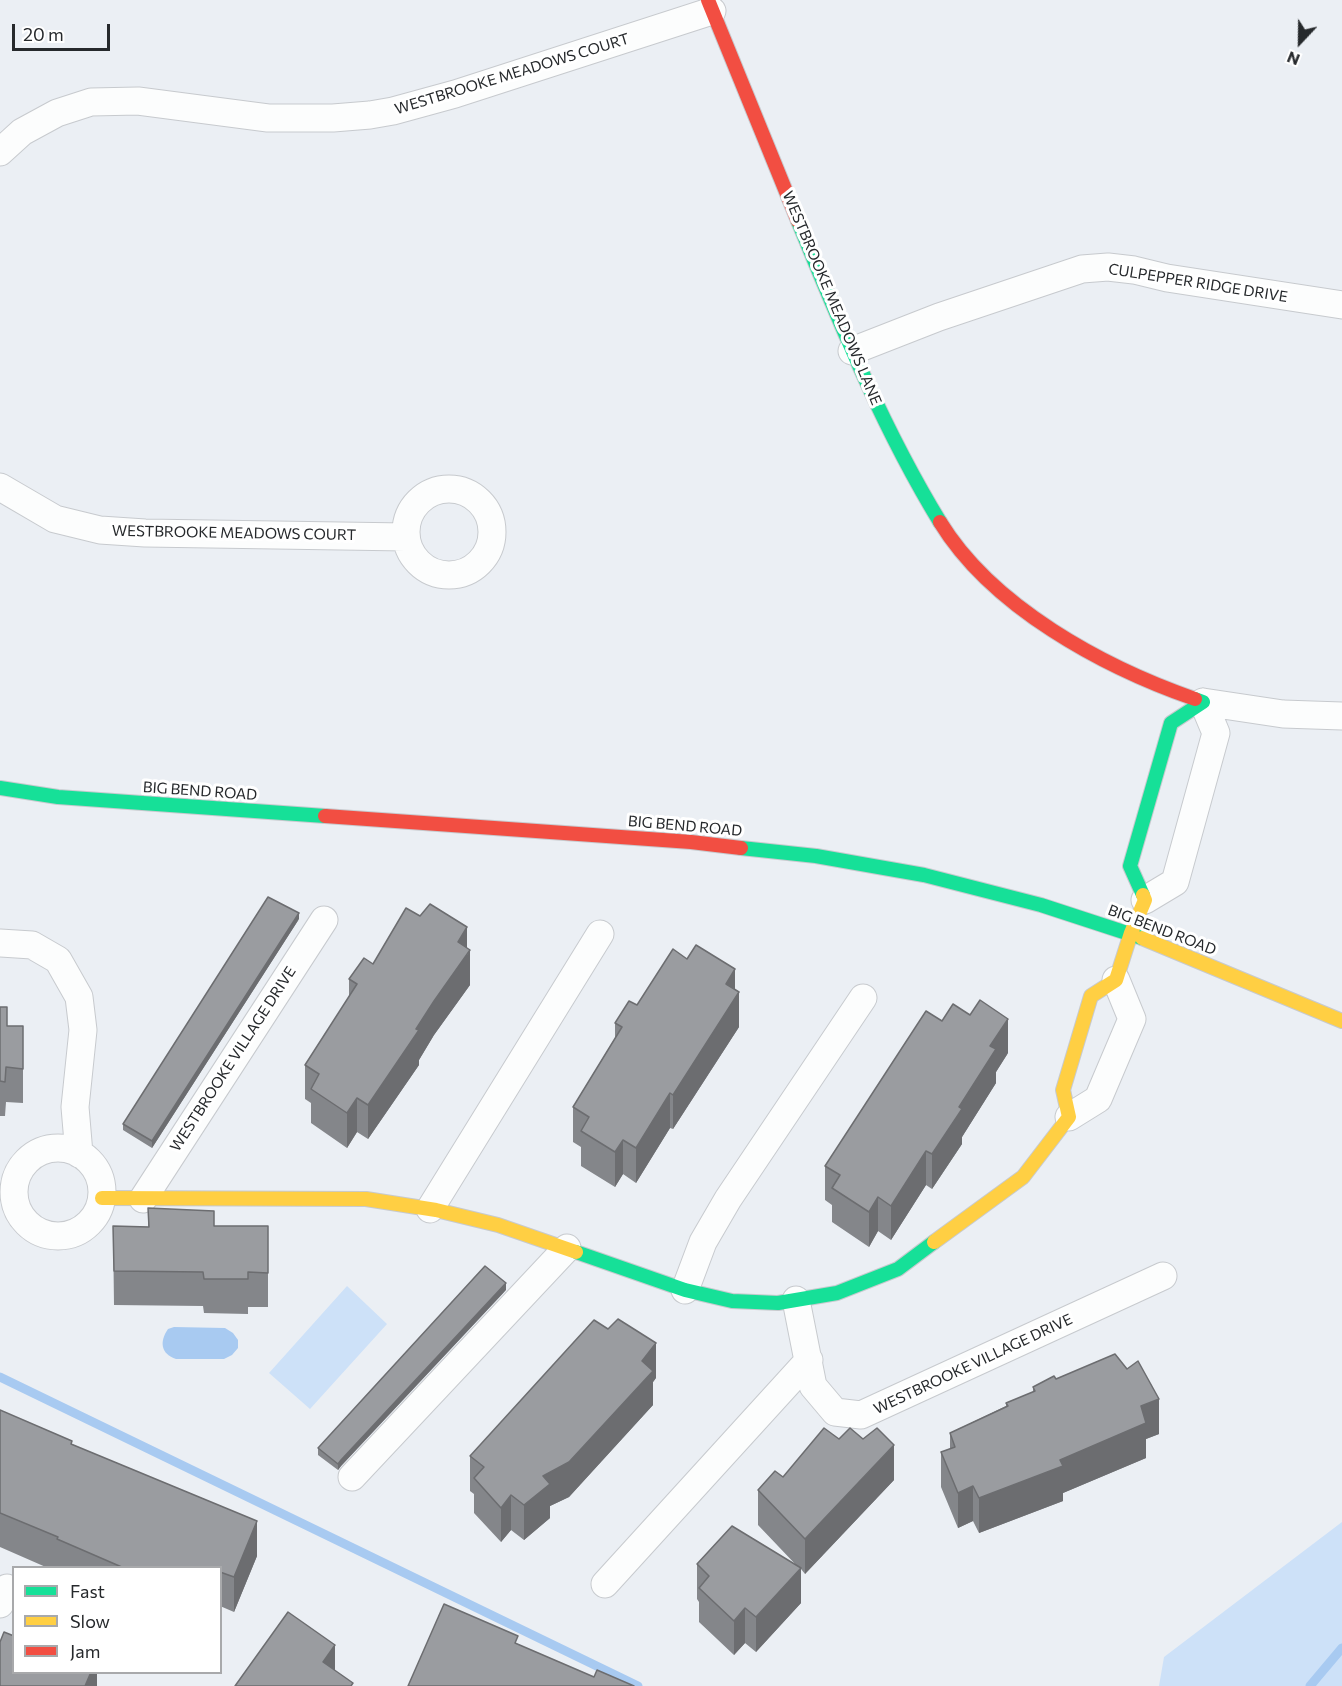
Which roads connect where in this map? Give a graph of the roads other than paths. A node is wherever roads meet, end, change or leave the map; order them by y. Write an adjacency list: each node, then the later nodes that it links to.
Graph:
1 (710, 6): 2 (street, WESTBROOKE MEADOWS COURT); 4 (street, WESTBROOKE MEADOWS LANE)
2 (0, 152)
3 (1342, 305): 4 (street, CULPEPPER RIDGE DRIVE)
4 (852, 351): 7 (street, WESTBROOKE MEADOWS LANE)
5 (0, 487): 6 (street, WESTBROOKE MEADOWS COURT)
6 (406, 537)
7 (1203, 702): 8 (street); 10 (street); 10 (street)
8 (1342, 716)
9 (0, 788): 12 (street, BIG BEND ROAD)
10 (1145, 900): 12 (street)
11 (324, 920): 21 (street, WESTBROOKE VILLAGE DRIVE)
12 (1131, 933): 15 (street); 17 (street, BIG BEND ROAD)
13 (600, 934): 22 (street)
14 (0, 943): 19 (street)
15 (1116, 980): 18 (street); 18 (street)
16 (863, 999): 25 (street)
17 (1342, 1021)
18 (1069, 1117): 26 (street)
19 (79, 1154): 20 (street); 20 (street)
20 (102, 1198): 21 (street)
21 (143, 1199): 22 (street)
22 (430, 1209): 23 (street)
23 (567, 1248): 25 (street); 28 (street)
24 (1163, 1276): 27 (street, WESTBROOKE VILLAGE DRIVE)
25 (685, 1290): 26 (street)
26 (796, 1300): 27 (street, WESTBROOKE VILLAGE DRIVE)
27 (808, 1360): 29 (street)
28 (352, 1477)
29 (605, 1584)

